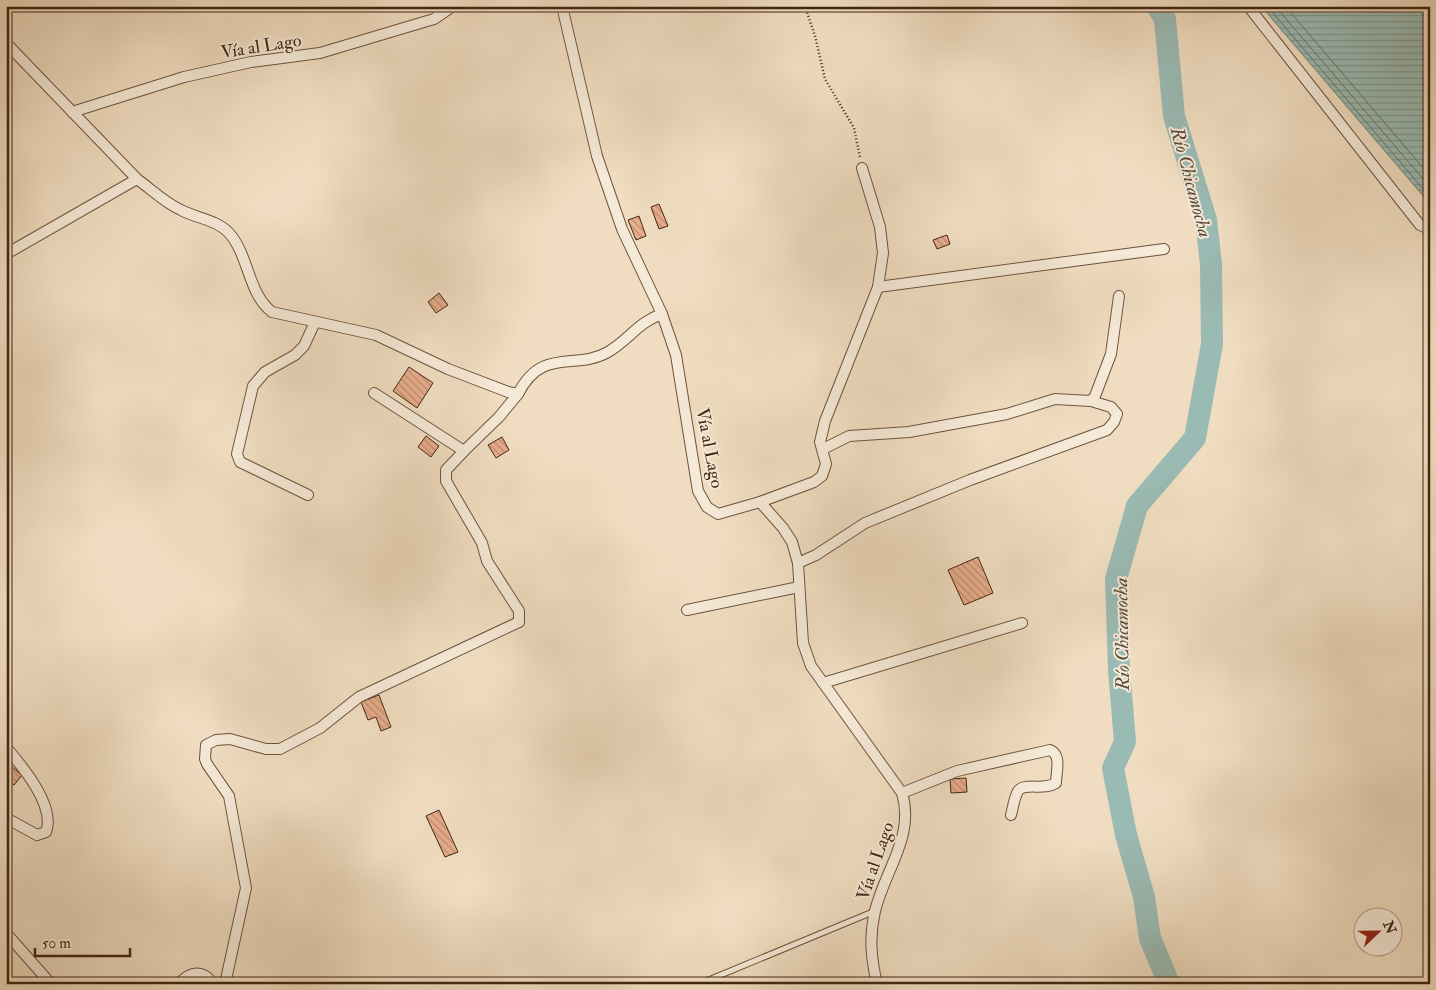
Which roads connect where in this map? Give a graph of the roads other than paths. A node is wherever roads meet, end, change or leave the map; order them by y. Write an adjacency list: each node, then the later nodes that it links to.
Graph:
1 (453, 6): 5 (street, Vía al Lago)
2 (562, 6): 13 (street, Vía al Lago)
3 (1248, 6): 8 (street)
4 (6, 43): 5 (street)
5 (72, 112): 7 (street)
6 (862, 168): 11 (street)
7 (137, 179): 10 (street); 14 (street)
8 (1430, 229)
9 (1164, 249): 11 (street)
10 (6, 254)
11 (878, 287): 18 (street)
12 (1119, 296): 17 (street)
13 (662, 314): 16 (street); 21 (street, Vía al Lago)
14 (315, 322): 16 (street); 20 (street)
15 (374, 393): 19 (street)
16 (518, 394): 19 (street)
17 (1091, 401): 18 (street); 22 (street)
18 (823, 449): 21 (street)
19 (464, 451): 36 (street)
20 (308, 495)
21 (760, 502): 22 (street, Vía al Lago)
22 (798, 563): 23 (street, Vía al Lago)
23 (799, 587): 24 (street); 26 (street, Vía al Lago)
24 (687, 610)
25 (1022, 623): 26 (street)
26 (823, 683): 28 (street, Vía al Lago)
27 (6, 747): 30 (street)
28 (902, 793): 29 (street); 31 (street, Vía al Lago)
29 (1011, 815)
30 (6, 818)
31 (875, 911): 37 (lane); 38 (street, Vía al Lago)
32 (6, 933): 33 (street)
33 (51, 984)
34 (179, 984): 35 (street)
35 (213, 984)
36 (225, 984)
37 (699, 984)
38 (877, 984)

